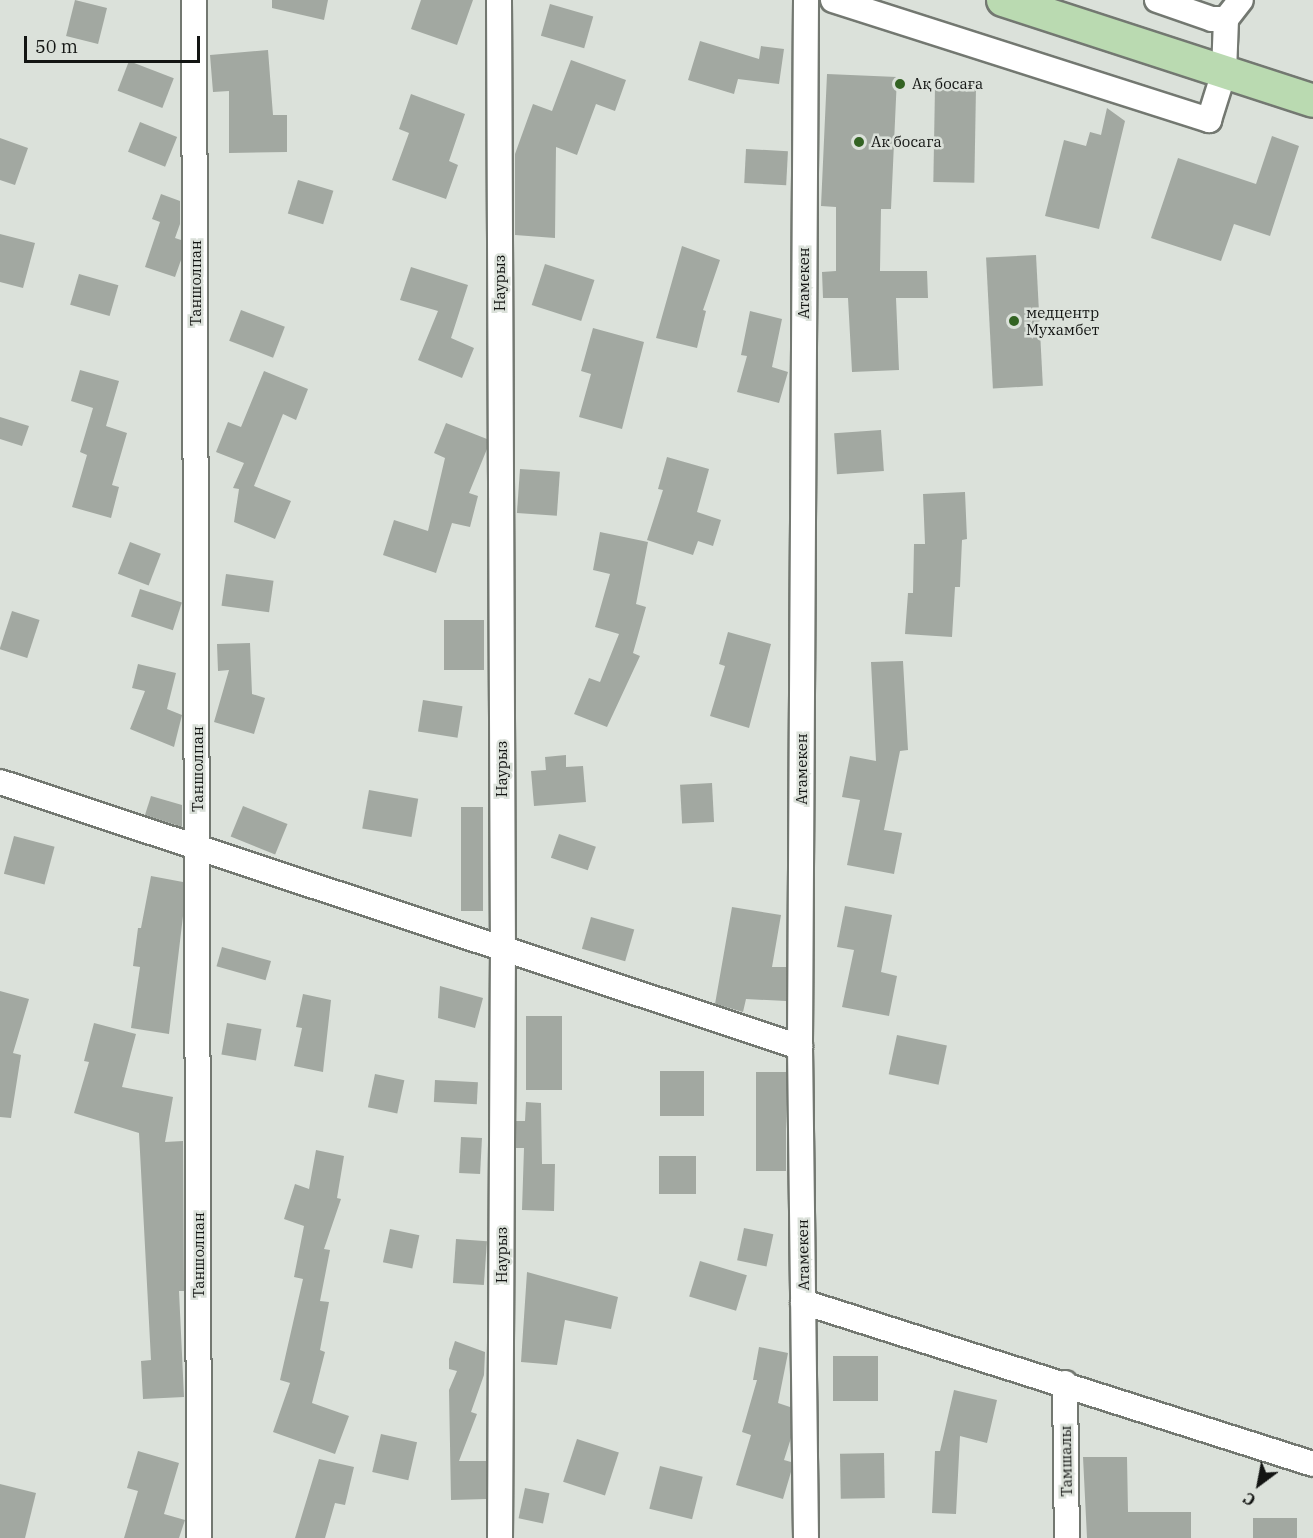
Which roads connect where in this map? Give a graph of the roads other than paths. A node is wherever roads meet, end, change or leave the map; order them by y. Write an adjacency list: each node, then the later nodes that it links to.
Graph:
1 (194, 0): 12 (street, Таншолпан)
2 (499, 0): 13 (street, Наурыз)
3 (806, 0): 14 (street, Атамекен)
4 (833, 0): 9 (street)
5 (1003, 0): 9 (main road)
6 (1157, 0): 8 (street)
7 (1241, 0): 8 (street)
8 (1226, 19): 9 (street)
9 (1224, 72): 10 (main road)
10 (1313, 101)
11 (0, 782): 12 (street)
12 (198, 847): 13 (street); 18 (street, Таншолпан)
13 (503, 946): 14 (street); 19 (street, Наурыз)
14 (800, 1047): 15 (street, Атамекен)
15 (803, 1302): 16 (street); 20 (street, Атамекен)
16 (1065, 1383): 17 (street); 21 (street, Тамшалы)
17 (1313, 1464)
18 (199, 1538)
19 (501, 1538)
20 (806, 1538)
21 (1067, 1538)

